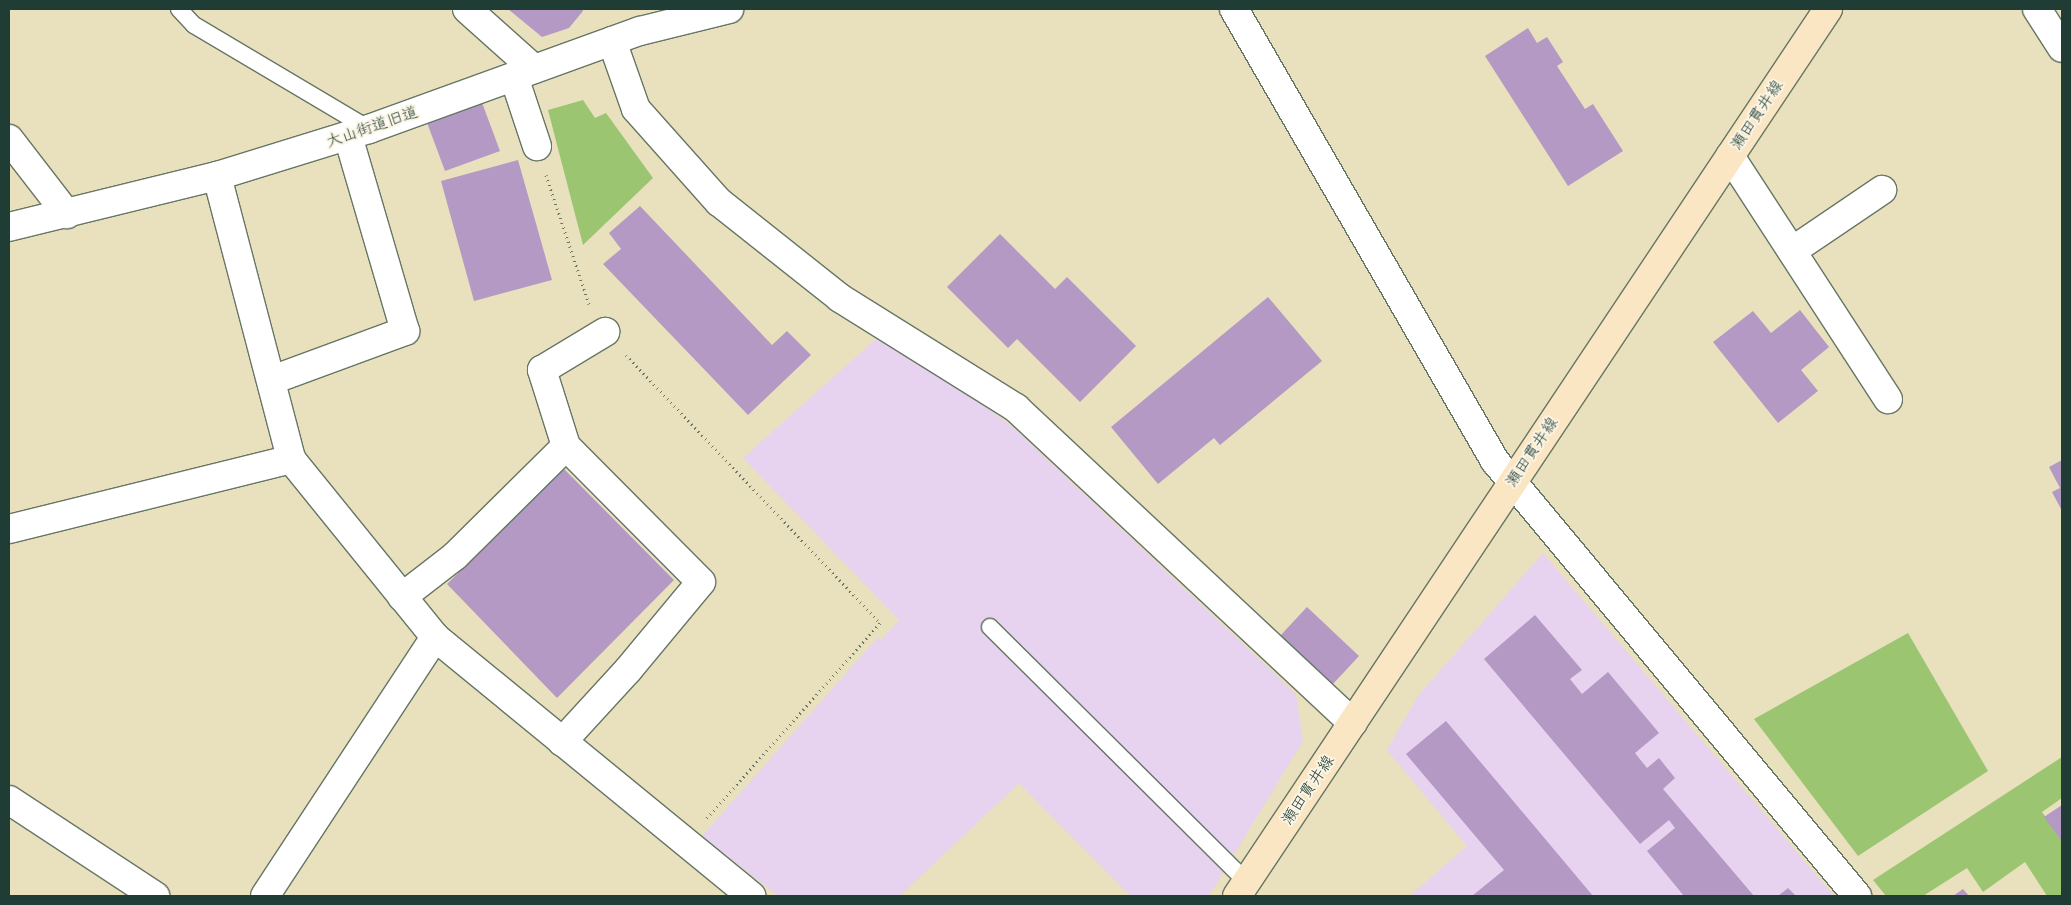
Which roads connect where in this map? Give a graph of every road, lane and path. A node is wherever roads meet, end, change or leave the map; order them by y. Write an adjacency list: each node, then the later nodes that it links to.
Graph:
1 (179, 9): 11 (lane)
2 (467, 9): 10 (street)
3 (729, 9): 7 (street, 大山街道旧道)
4 (1234, 9): 25 (street)
5 (1828, 9): 14 (main road, 瀬田貫井線)
6 (2037, 9): 9 (street)
7 (637, 20): 8 (street, 大山街道旧道)
8 (612, 41): 10 (street, 大山街道旧道); 30 (street)
9 (2062, 48)
10 (524, 73): 11 (street, 大山街道旧道); 13 (street)
11 (358, 132): 15 (street, 大山街道旧道); 21 (street)
12 (9, 139): 17 (street)
13 (537, 146): 20 (path)
14 (1730, 156): 19 (street); 25 (main road, 瀬田貫井線)
15 (217, 176): 17 (street, 大山街道旧道); 21 (street)
16 (1882, 190): 19 (street)
17 (67, 214): 18 (street, 大山街道旧道)
18 (9, 227)
19 (1792, 251): 22 (street)
20 (605, 332): 23 (street); 33 (path)
21 (272, 380): 24 (street)
22 (1888, 399)
23 (566, 446): 27 (street); 31 (street)
24 (291, 459): 26 (street); 27 (street)
25 (1511, 482): 30 (main road, 瀬田貫井線); 38 (street)
26 (9, 529)
27 (402, 597): 29 (street)
28 (990, 627): 34 (lane)
29 (435, 637): 31 (street); 36 (street)
30 (1353, 723): 34 (main road, 瀬田貫井線)
31 (562, 742): 33 (street)
32 (9, 800): 35 (street)
33 (686, 842): 37 (street)
34 (1242, 889)
35 (155, 896)
36 (265, 896)
37 (752, 896)
38 (1856, 896)

